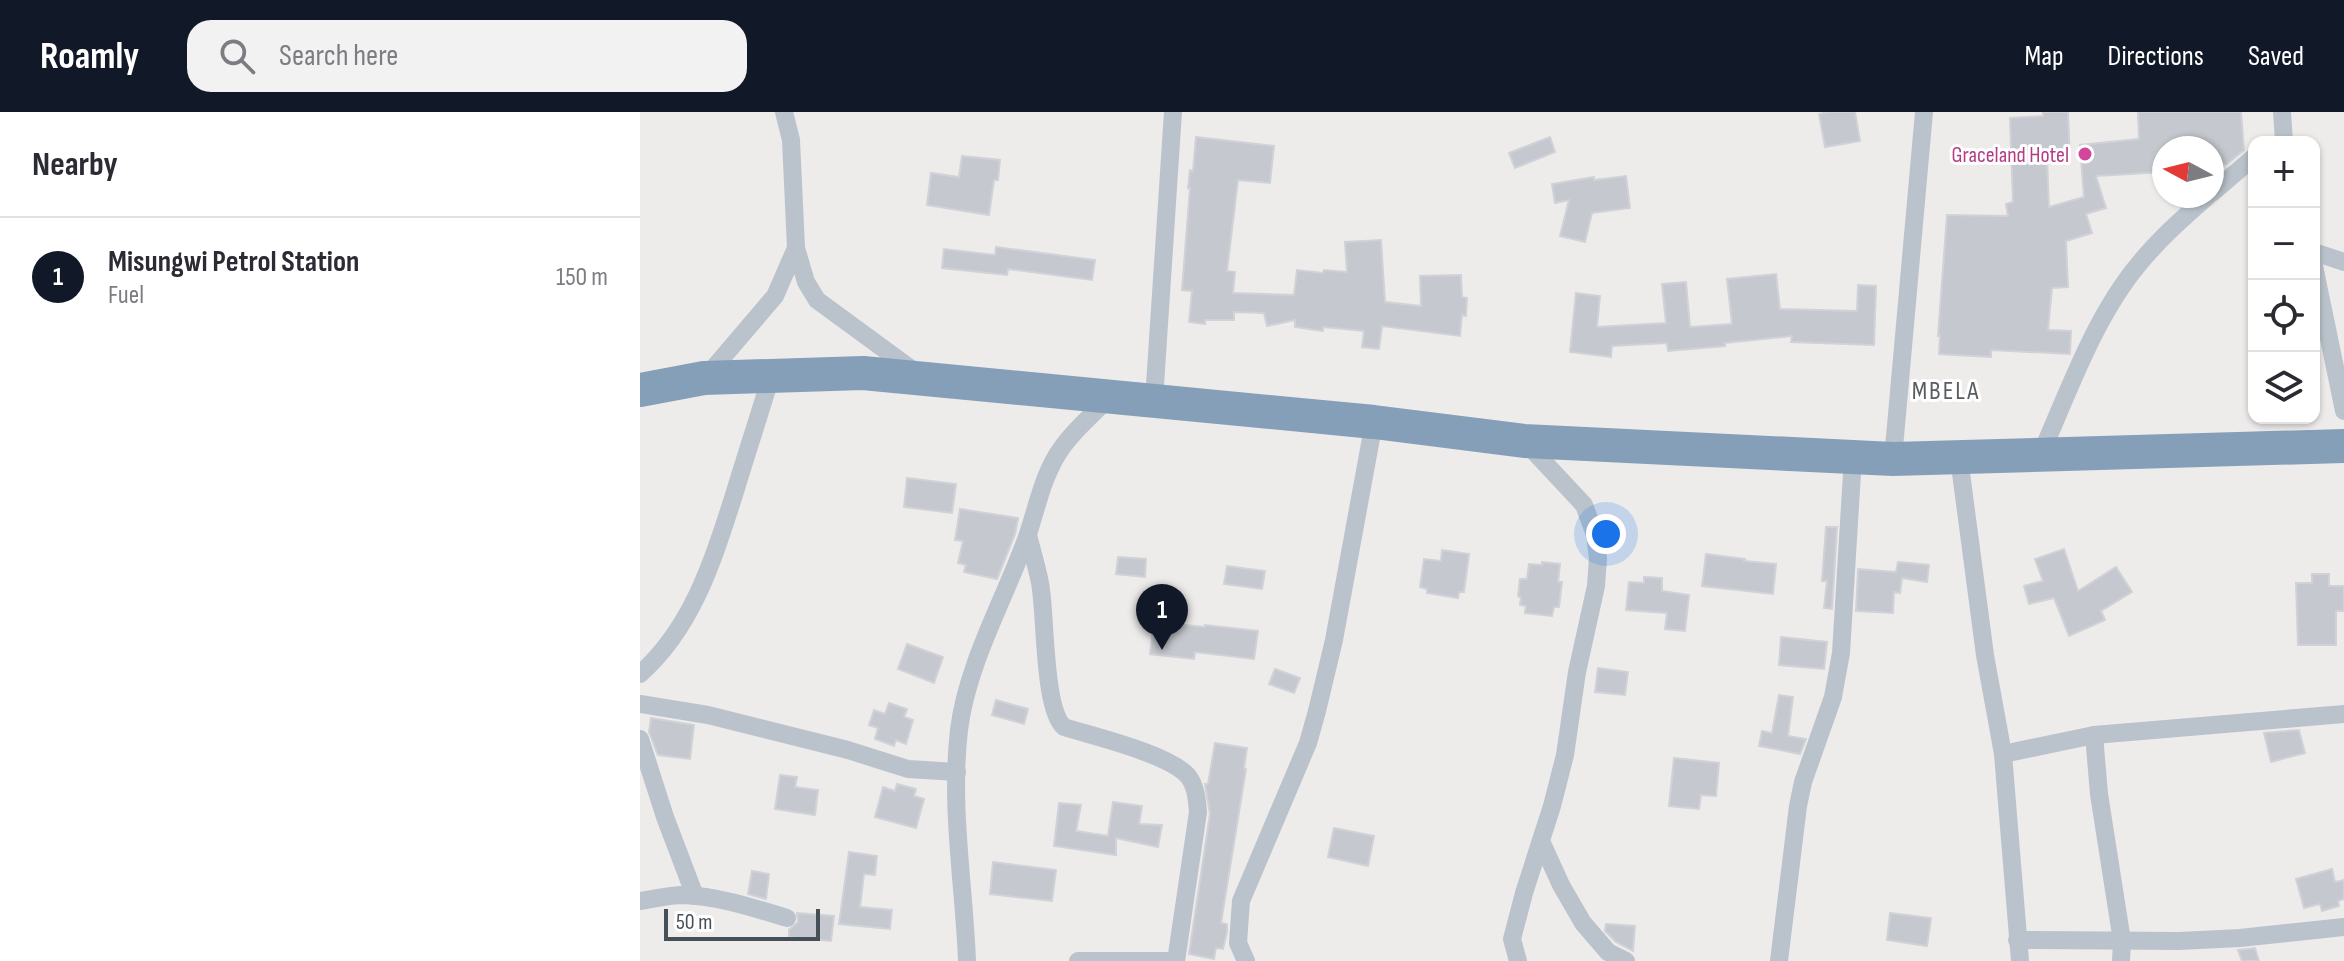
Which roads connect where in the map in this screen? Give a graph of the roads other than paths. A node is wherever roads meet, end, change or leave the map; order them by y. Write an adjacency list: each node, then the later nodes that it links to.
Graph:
1 (784, 112): 9 (street)
2 (1173, 112): 18 (street)
3 (1924, 112): 26 (street)
4 (2282, 112): 5 (street)
5 (2279, 136)
6 (2248, 162): 7 (street)
7 (2224, 182)
8 (2195, 208): 23 (street)
9 (796, 248): 14 (street); 15 (street)
10 (2320, 254): 11 (street)
11 (2344, 262)
12 (2317, 280): 19 (street)
13 (771, 376): 14 (highway); 15 (highway); 28 (street)
14 (704, 378): 16 (highway)
15 (925, 379): 17 (highway)
16 (647, 395)
17 (1110, 396): 18 (highway); 27 (street)
18 (1154, 400): 20 (highway)
19 (2344, 411)
20 (1374, 422): 21 (highway); 46 (street)
21 (1524, 441): 24 (highway); 35 (street)
22 (2344, 446): 23 (highway)
23 (2040, 456): 25 (highway)
24 (1853, 457): 26 (highway); 50 (street)
25 (1959, 458): 26 (highway); 33 (street)
26 (1893, 459)
27 (1028, 534): 34 (street); 45 (street)
28 (640, 674)
29 (640, 704): 34 (street)
30 (2344, 714): 31 (street)
31 (2094, 735): 33 (street); 42 (street)
32 (640, 739): 36 (street)
33 (2003, 754): 41 (street)
34 (957, 772): 43 (street)
35 (1541, 841): 40 (street); 49 (street)
36 (695, 896): 37 (street); 38 (street)
37 (640, 901)
38 (787, 918)
39 (2344, 927): 42 (street)
40 (1512, 939): 47 (street); 48 (street)
41 (2017, 940): 42 (street); 51 (street)
42 (2122, 941): 52 (street)
43 (967, 961)
44 (1078, 961): 45 (street)
45 (1176, 961)
46 (1246, 961)
47 (1504, 961)
48 (1518, 961)
49 (1626, 961)
50 (1779, 961)
51 (2020, 961)
52 (2121, 961)

